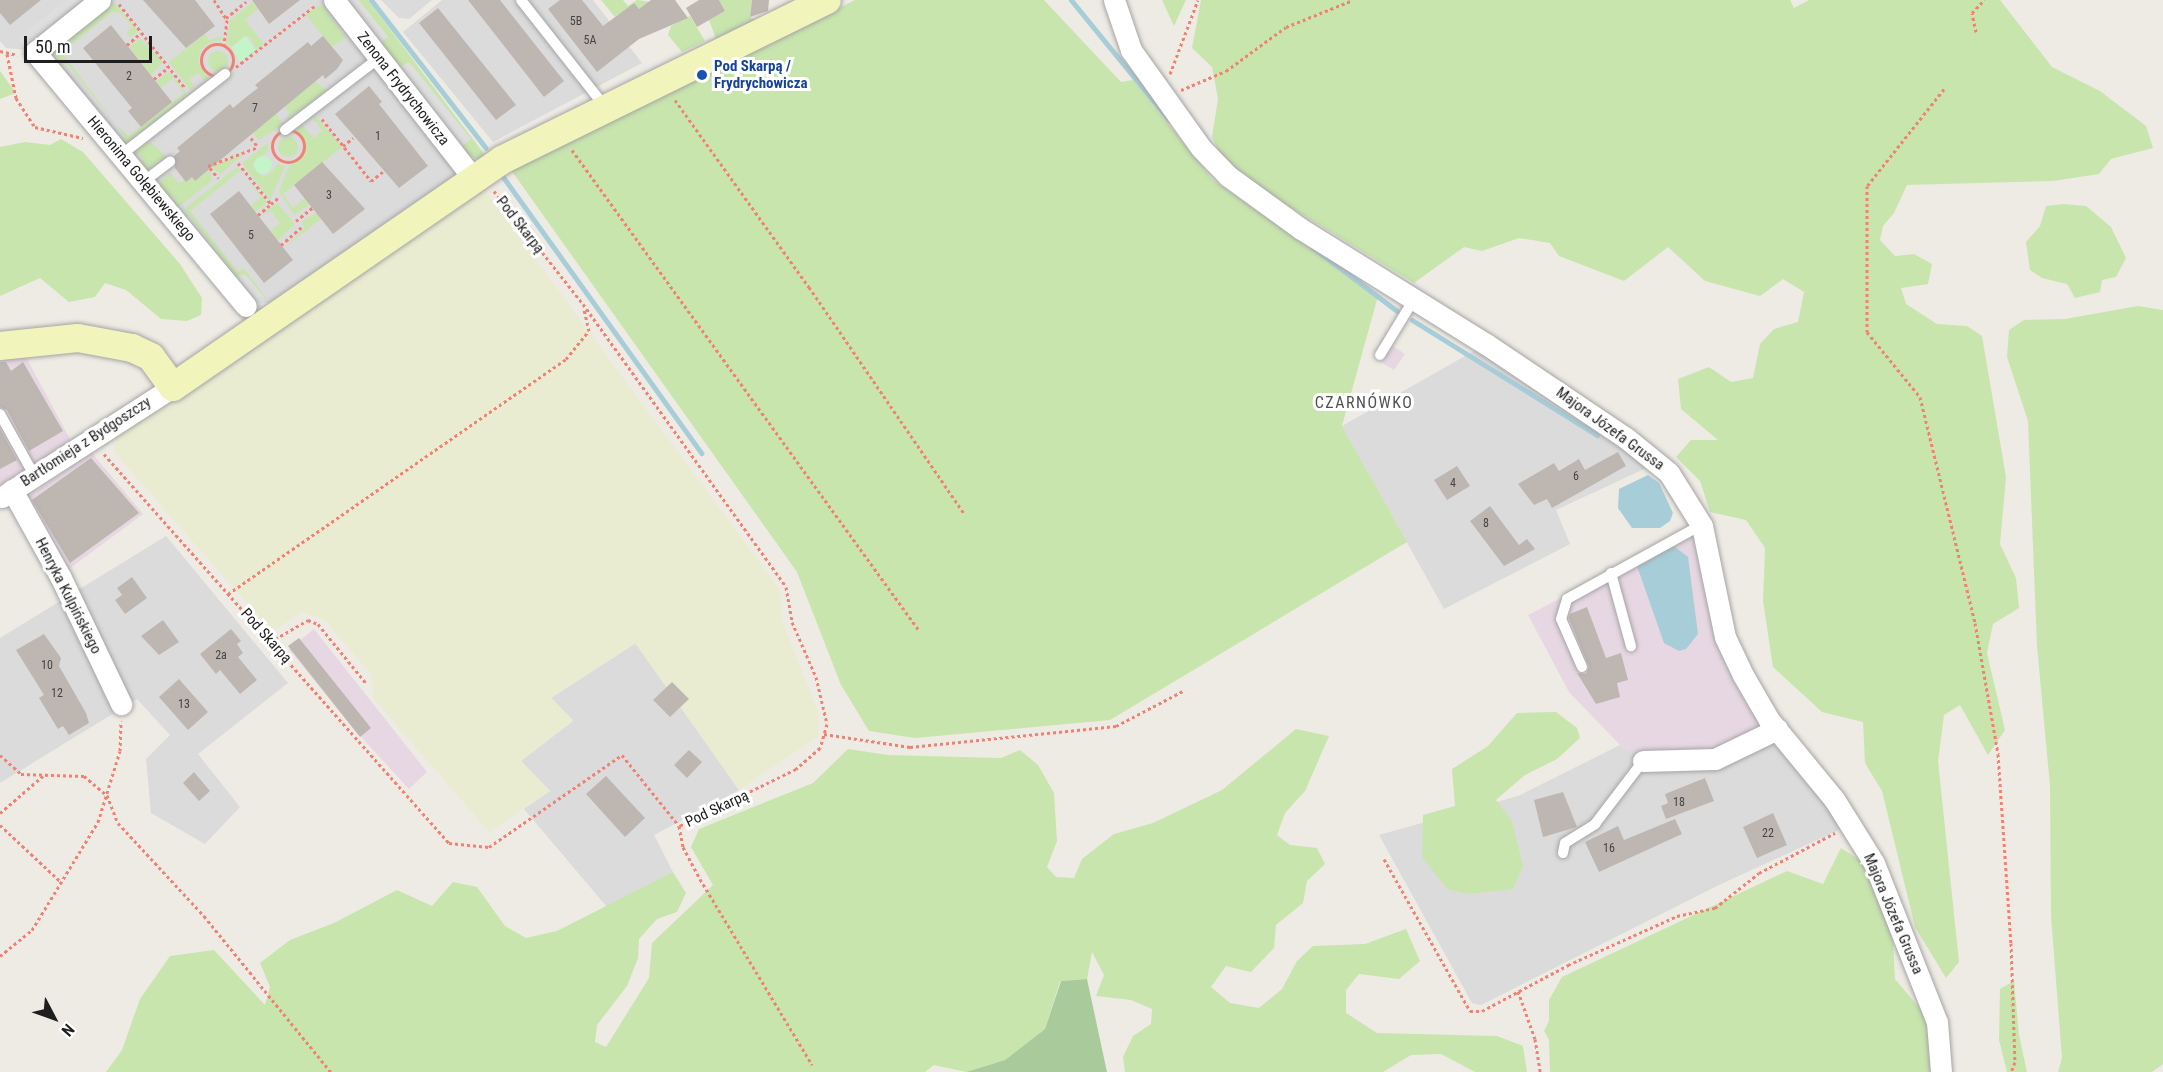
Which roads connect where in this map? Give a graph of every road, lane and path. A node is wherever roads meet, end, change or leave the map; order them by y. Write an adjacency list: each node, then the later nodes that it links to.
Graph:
1 (214, 0): 13 (path)
2 (322, 0): 21 (path)
3 (334, 0): 19 (street, Zenona Frydrychowicza)
4 (521, 0): 28 (lane)
5 (826, 0): 12 (street)
6 (1114, 0): 25 (street, Majora Józefa Grussa)
7 (1198, 0): 25 (path)
8 (1353, 0): 25 (path)
9 (1984, 0): 14 (path)
10 (109, 2): 15 (path); 31 (street, Hieronima Gołębiewskiego)
11 (246, 2): 13 (path)
12 (789, 8): 23 (street)
13 (226, 18): 17 (path)
14 (1976, 32)
15 (141, 33): 16 (path); 20 (path)
16 (127, 45)
17 (224, 46): 21 (path); 21 (path)
18 (7, 54): 31 (path)
19 (379, 57): 27 (lane); 39 (street, Zenona Frydrychowicza)
20 (169, 67): 22 (path); 26 (path)
21 (227, 73): 26 (lane)
22 (154, 79)
23 (662, 81): 28 (street); 59 (path)
24 (1944, 89): 89 (path)
25 (1162, 96): 49 (street, Majora Józefa Grussa)
26 (194, 99): 35 (lane)
27 (314, 108): 29 (lane); 34 (path)
28 (606, 108): 30 (street)
29 (285, 130): 29 (path)
30 (558, 132): 39 (street); 63 (path)
31 (105, 136): 35 (street, Hieronima Gołębiewskiego)
32 (251, 138): 40 (path)
33 (353, 138): 34 (path)
34 (343, 146): 38 (path)
35 (121, 155): 41 (street, Hieronima Gołębiewskiego)
36 (170, 162): 41 (lane)
37 (238, 163): 43 (path)
38 (385, 170)
39 (476, 176): 50 (path, Pod Skarpą); 54 (street)
40 (218, 178)
41 (143, 182): 51 (street, Hieronima Gołębiewskiego)
42 (278, 198): 43 (path)
43 (271, 204): 45 (path)
44 (312, 208): 46 (path)
45 (258, 215)
46 (296, 220)
47 (302, 227): 48 (path)
48 (281, 245)
49 (1414, 299): 53 (lane); 60 (street, Majora Józefa Grussa)
50 (583, 304): 62 (path); 71 (path, Pod Skarpą)
51 (246, 306)
52 (0, 346): 54 (street)
53 (1380, 355)
54 (173, 387): 56 (street, Bartłomieja z Bydgoszczy)
55 (0, 414): 57 (lane)
56 (91, 440): 57 (street, Bartłomieja z Bydgoszczy); 62 (path, Pod Skarpą)
57 (34, 475): 58 (street, Bartłomieja z Bydgoszczy)
58 (6, 494): 69 (street, Henryka Kulpińskiego)
59 (965, 515)
60 (1701, 525): 61 (lane); 70 (street, Majora Józefa Grussa)
61 (1611, 573): 65 (lane); 66 (lane)
62 (228, 594): 64 (path, Pod Skarpą)
63 (918, 629)
64 (270, 642): 67 (path); 79 (path, Pod Skarpą)
65 (1631, 646)
66 (1582, 667)
67 (366, 683)
68 (1185, 690): 71 (path)
69 (121, 704): 75 (path)
70 (1777, 729): 73 (street); 78 (street, Majora Józefa Grussa)
71 (824, 734): 79 (path, Pod Skarpą)
72 (0, 755): 74 (path)
73 (1643, 761): 80 (lane)
74 (44, 775): 75 (path); 76 (path)
75 (107, 795): 82 (path); 86 (path)
76 (0, 813)
77 (0, 825): 82 (path)
78 (1850, 825): 84 (path); 88 (street, Majora Józefa Grussa)
79 (679, 826): 85 (path)
80 (1563, 853)
81 (1384, 859): 84 (path)
82 (61, 882): 83 (path)
83 (0, 956)
84 (1518, 991): 87 (path)
85 (812, 1065)
86 (331, 1072)
87 (1540, 1072)
88 (1941, 1072)
89 (2011, 1072)

